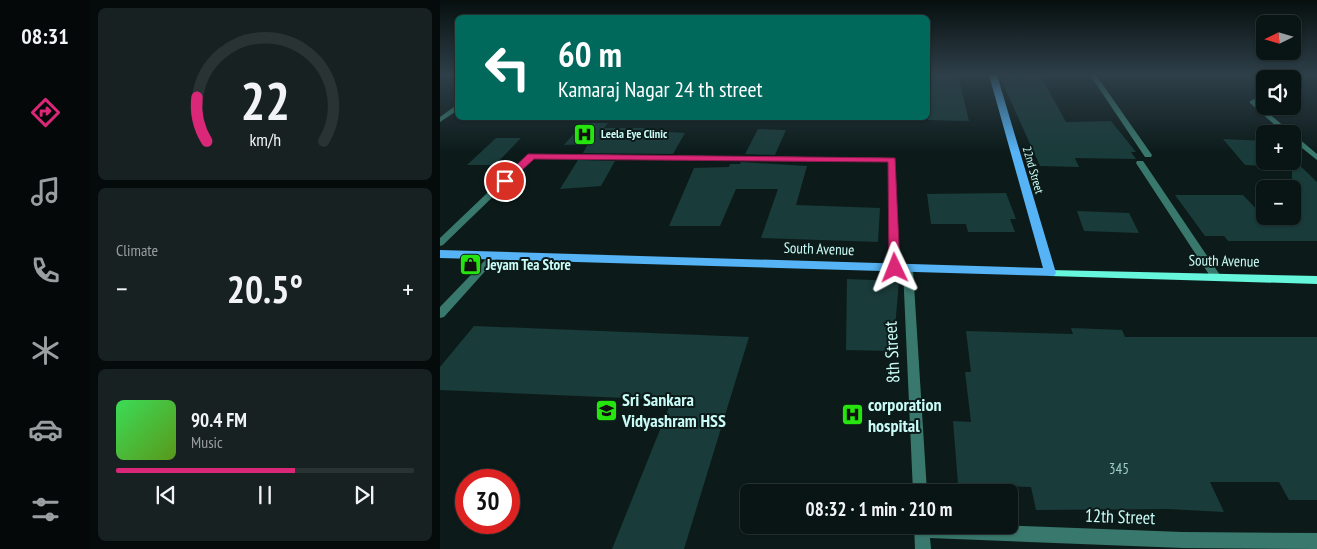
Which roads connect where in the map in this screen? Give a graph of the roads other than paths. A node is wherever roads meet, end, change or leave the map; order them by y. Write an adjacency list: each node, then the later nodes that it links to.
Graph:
1 (1000, 101): 15 (main road, 22nd Street)
2 (1111, 101): 8 (street)
3 (455, 108): 5 (street)
4 (1268, 115): 6 (street)
5 (440, 120)
6 (1280, 125)
7 (1301, 143): 9 (street)
8 (1148, 155)
9 (1317, 158)
10 (1140, 163): 16 (street)
11 (440, 243): 14 (street, 8th Street)
12 (440, 254): 13 (main road, South Avenue)
13 (493, 257): 14 (main road, South Avenue); 18 (street)
14 (901, 268): 15 (main road, South Avenue); 19 (street, 8th Street)
15 (1050, 273): 16 (main road, South Avenue)
16 (1216, 277): 17 (main road, South Avenue)
17 (1317, 280)
18 (440, 314)
19 (919, 484)
20 (922, 534): 24 (street)
21 (1018, 534): 23 (street, 12th Street)
22 (1317, 541): 23 (street, 12th Street)
23 (1185, 544)
24 (923, 549)

